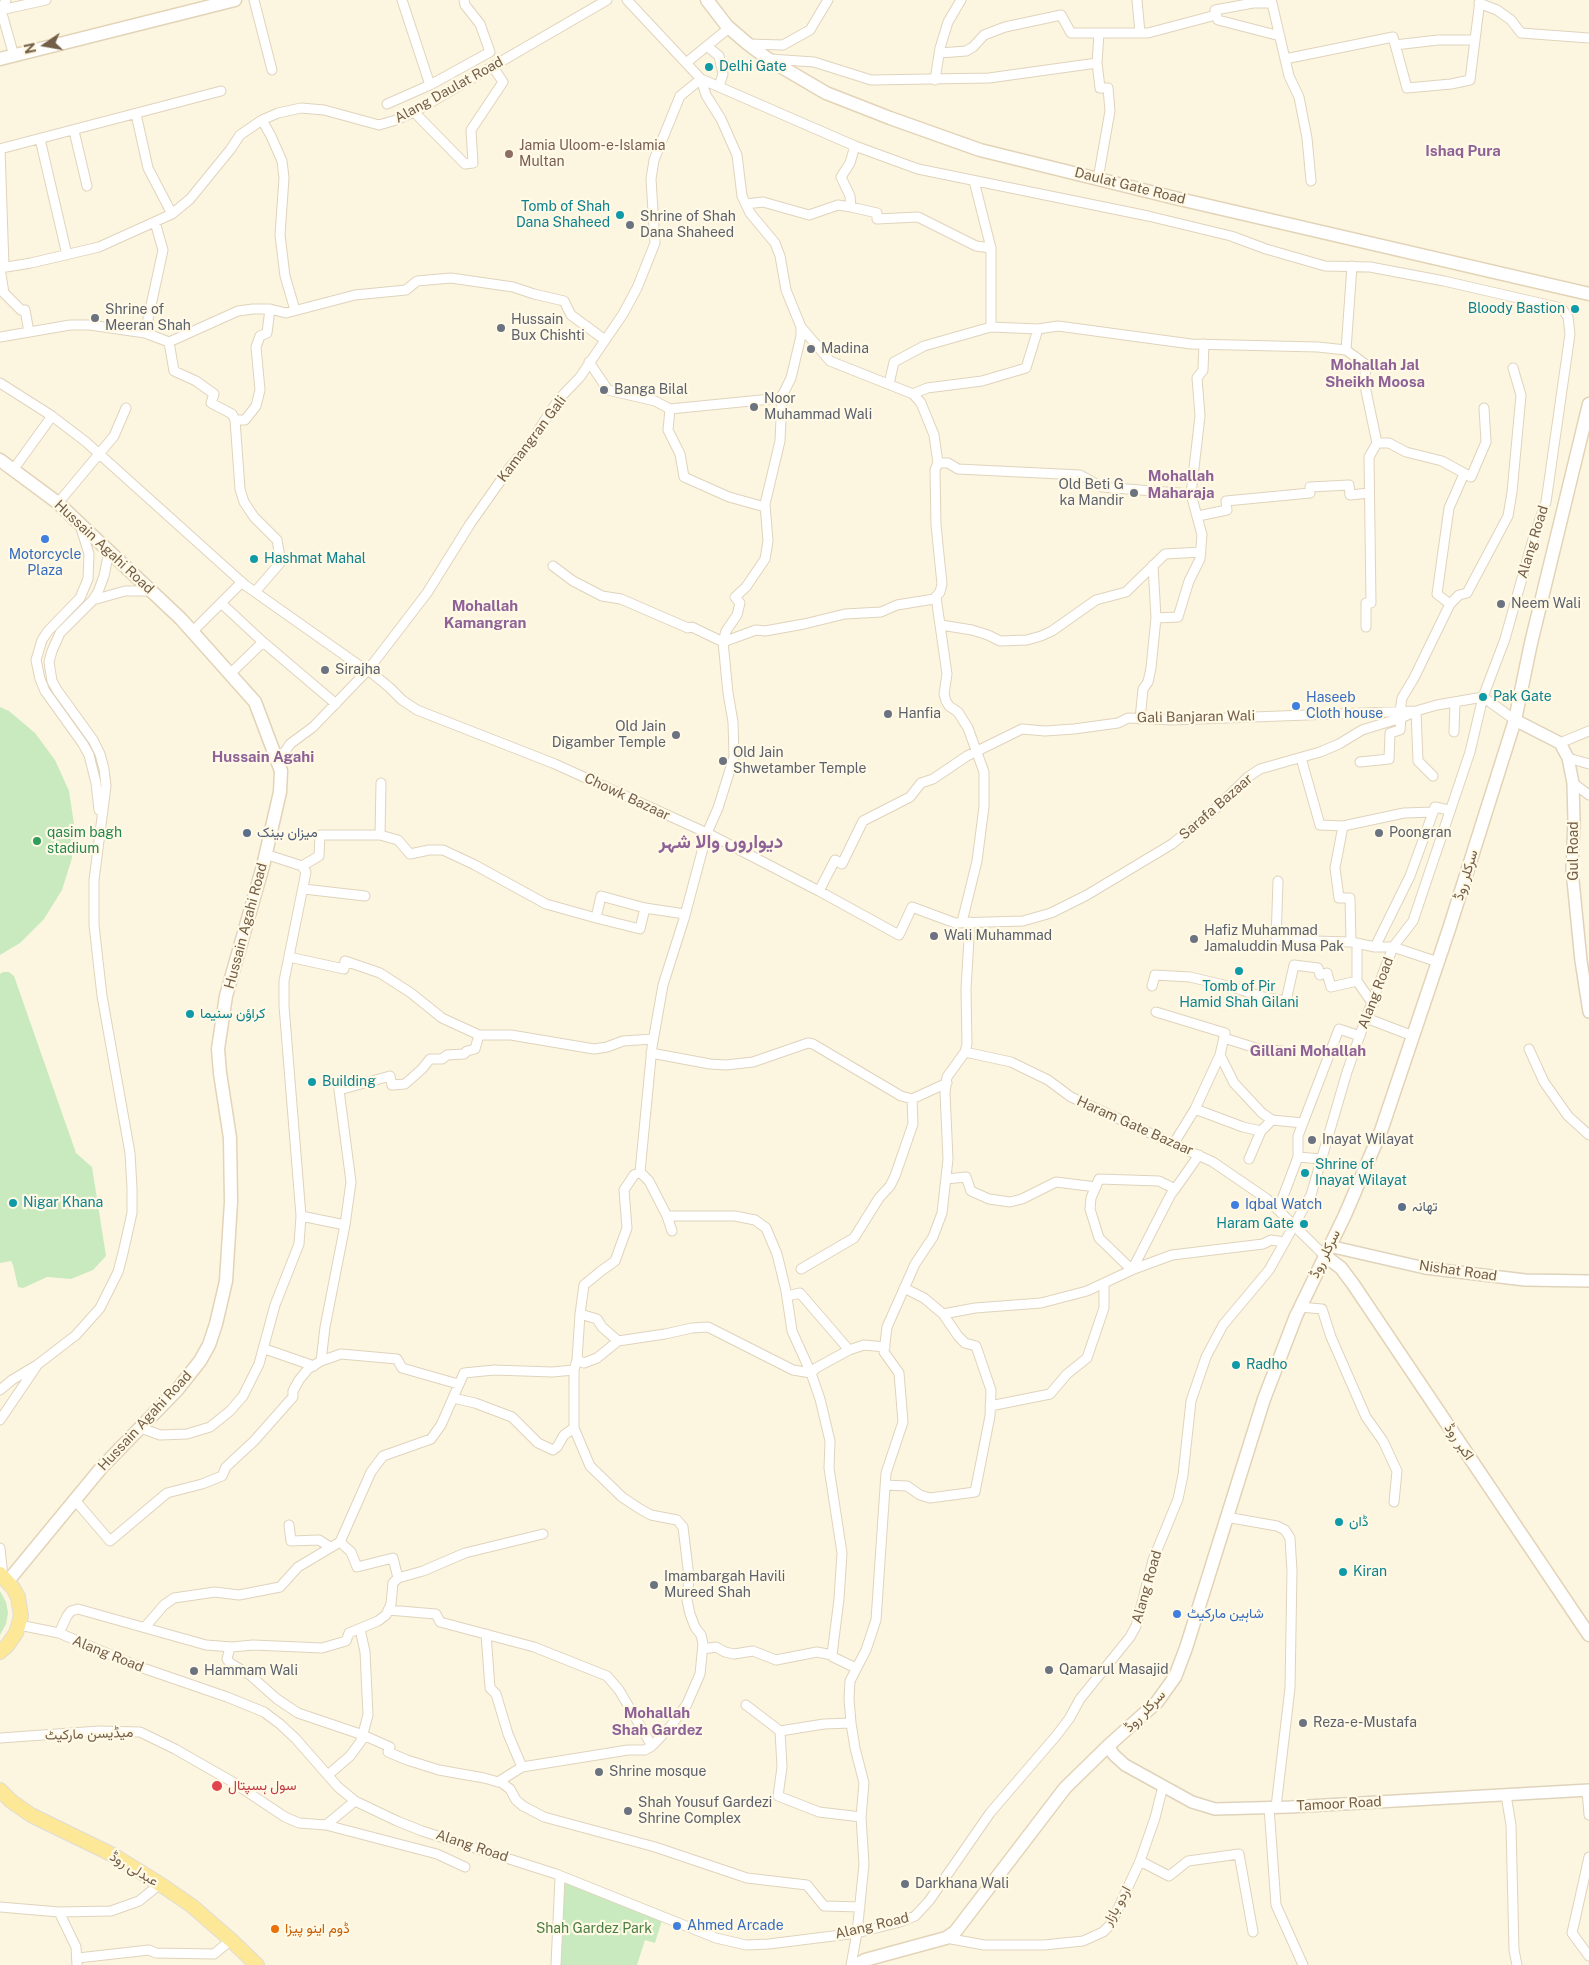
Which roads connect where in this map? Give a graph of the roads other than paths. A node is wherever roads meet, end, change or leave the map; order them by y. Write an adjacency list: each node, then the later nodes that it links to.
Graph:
1 (6, 0): 15 (street)
2 (46, 0): 15 (street)
3 (232, 0): 27 (main road)
4 (254, 0): 34 (street)
5 (402, 0): 37 (street)
6 (464, 0): 37 (street)
7 (607, 0): 33 (street, Alang Daulat Road)
8 (627, 0): 31 (street)
9 (708, 0): 17 (main road, Daulat Gate Road)
10 (828, 0): 23 (street)
11 (961, 0): 26 (street)
12 (1138, 0): 19 (street)
13 (1479, 1): 21 (street); 22 (street)
14 (1253, 2): 16 (street); 20 (street)
15 (1, 10): 27 (street)
16 (1216, 15): 19 (street); 20 (street)
17 (729, 28): 23 (main road, Daulat Gate Road); 25 (street)
18 (1099, 33): 19 (street); 26 (street); 32 (street)
19 (1140, 33)
20 (1280, 36): 30 (street)
21 (1589, 38)
22 (1474, 40): 24 (street); 24 (street)
23 (748, 44): 29 (main road, Daulat Gate Road)
24 (1394, 45): 30 (street)
25 (707, 46): 31 (street); 38 (street)
26 (940, 53): 36 (street)
27 (14, 56): 28 (main road)
28 (0, 59)
29 (768, 59): 36 (street); 48 (main road, Daulat Gate Road)
30 (1286, 59): 50 (street)
31 (686, 63): 35 (street)
32 (1097, 63): 36 (street); 48 (street)
33 (493, 67): 41 (street, Alang Daulat Road); 41 (street)
34 (272, 70)
35 (701, 79): 38 (street); 52 (street); 69 (street, Kamangran Gali)
36 (935, 80)
37 (430, 85): 40 (street)
38 (719, 86): 46 (street)
39 (221, 92): 42 (street)
40 (388, 104)
41 (414, 112): 43 (street, Alang Daulat Road)
42 (136, 114): 44 (street); 54 (street)
43 (262, 120): 54 (street, Alang Daulat Road); 62 (street)
44 (74, 131): 45 (street); 51 (street)
45 (40, 139): 47 (street); 57 (street)
46 (855, 146): 49 (street); 53 (street)
47 (0, 149): 59 (street)
48 (1098, 179): 60 (main road, Daulat Gate Road)
49 (974, 181): 56 (street); 58 (street)
50 (1311, 181)
51 (87, 186)
52 (746, 204): 53 (street); 63 (street)
53 (851, 207): 56 (street)
54 (172, 214): 55 (street, Alang Daulat Road)
55 (154, 222): 57 (street, Alang Daulat Road); 67 (street)
56 (991, 248): 64 (street)
57 (67, 255): 59 (street, Alang Daulat Road)
58 (1352, 266): 72 (street); 116 (street, Alang Road)
59 (1, 268): 66 (street)
60 (1589, 294)
61 (270, 309): 62 (street); 70 (street); 84 (street)
62 (295, 310): 69 (street)
63 (801, 327): 76 (street); 78 (street)
64 (991, 327): 65 (street); 76 (street)
65 (1038, 329): 71 (street); 77 (street)
66 (29, 332): 67 (street); 68 (street)
67 (145, 333): 70 (street)
68 (0, 337)
69 (605, 340): 73 (street, Kamangran Gali)
70 (169, 342): 84 (street)
71 (1204, 344): 72 (street); 91 (street)
72 (1346, 350): 85 (street)
73 (589, 362): 82 (street); 114 (street, Kamangran Gali)
74 (1513, 368): 107 (street)
75 (0, 383): 83 (street, Chowk Bazaar)
76 (889, 384): 77 (street)
77 (914, 394): 88 (street)
78 (781, 398): 82 (street); 94 (street)
79 (1589, 404): 122 (main road, سرکلر روڈ)
80 (126, 408): 86 (street)
81 (1484, 408): 90 (street)
82 (670, 409): 94 (street)
83 (52, 416): 86 (street, Chowk Bazaar); 89 (street)
84 (235, 420): 103 (street)
85 (1377, 442): 90 (street); 92 (street)
86 (98, 453): 93 (street); 101 (street, Chowk Bazaar)
87 (0, 460): 89 (main road, Hussain Agahi Road)
88 (938, 463): 91 (street); 104 (street)
89 (13, 470): 93 (main road, Hussain Agahi Road)
90 (1464, 474): 107 (street)
91 (1192, 494): 95 (street)
92 (1369, 494): 95 (street); 110 (street)
93 (58, 503): 96 (main road, Hussain Agahi Road)
94 (765, 507): 113 (street)
95 (1198, 516): 98 (street)
96 (79, 523): 97 (main road, Hussain Agahi Road); 138 (street)
97 (109, 551): 102 (main road, Hussain Agahi Road); 105 (street)
98 (1201, 552): 99 (street); 108 (street)
99 (1153, 565): 108 (street); 109 (street)
100 (553, 566): 113 (street)
101 (242, 582): 103 (street, Chowk Bazaar); 106 (street)
102 (151, 591): 105 (street); 111 (main road, Hussain Agahi Road)
103 (255, 592): 114 (street, Chowk Bazaar)
104 (936, 597): 109 (street); 113 (street)
105 (93, 600): 138 (street)
106 (221, 603): 111 (street); 112 (street)
107 (1450, 604): 120 (street)
108 (1156, 618): 121 (street)
109 (941, 625): 126 (street)
110 (1366, 627)
111 (192, 632): 115 (main road, Hussain Agahi Road)
112 (263, 642): 115 (street); 118 (street)
113 (723, 642): 140 (street)
114 (367, 671): 118 (street, Kamangran Gali); 140 (street, Chowk Bazaar)
115 (230, 674): 129 (main road, Hussain Agahi Road)
116 (1483, 698): 117 (street, Sarafa Bazaar); 122 (street); 136 (street, Alang Road)
117 (1455, 703): 119 (street, Sarafa Bazaar); 124 (street)
118 (336, 704): 129 (street, Kamangran Gali)
119 (1416, 711): 120 (street, Sarafa Bazaar); 132 (street)
120 (1400, 715): 121 (street, Gali Banjaran Wali); 127 (street, Sarafa Bazaar); 130 (street)
121 (1140, 718): 126 (street, Gali Banjaran Wali)
122 (1515, 720): 125 (street); 158 (main road, سرکلر روڈ)
123 (1589, 731): 125 (street)
124 (1454, 732)
125 (1560, 743): 128 (street, Gul Road)
126 (977, 751): 148 (street, Gali Banjaran Wali); 153 (street)
127 (1301, 758): 139 (street); 153 (street, Sarafa Bazaar)
128 (1568, 758): 131 (street); 134 (street, Gul Road)
129 (278, 762): 142 (main road, Hussain Agahi Road)
130 (1360, 762)
131 (1589, 764)
132 (1433, 776)
133 (381, 783): 141 (street)
134 (1573, 783): 135 (street); 163 (street, Gul Road)
135 (1589, 795)
136 (1449, 810): 137 (street); 146 (street, Alang Road)
137 (1433, 812): 139 (street); 145 (street)
138 (100, 825): 214 (street)
139 (1343, 826): 154 (street)
140 (707, 833): 148 (street, Chowk Bazaar); 151 (street)
141 (380, 835): 143 (street); 152 (street)
142 (265, 854): 143 (street); 222 (main road, Hussain Agahi Road)
143 (302, 866): 147 (street)
144 (1278, 881): 154 (street)
145 (1407, 881): 146 (street); 155 (street)
146 (1424, 886): 156 (street, Alang Road)
147 (304, 889): 149 (street); 157 (street)
148 (819, 891): 153 (street, Chowk Bazaar)
149 (365, 896)
150 (645, 908): 151 (street); 152 (street); 152 (street)
151 (685, 914): 169 (street)
152 (596, 918)
153 (963, 922): 173 (street)
154 (1354, 943): 155 (street); 159 (street)
155 (1375, 946): 156 (street)
156 (1393, 947): 158 (street); 161 (street, Alang Road)
157 (289, 957): 165 (street); 192 (street)
158 (1438, 962): 167 (main road, سرکلر روڈ)
159 (1357, 981): 160 (street); 161 (street)
160 (1152, 986)
161 (1373, 1004): 164 (street, Alang Road)
162 (1156, 1012): 168 (street)
163 (1589, 1012)
164 (1366, 1018): 166 (street, Alang Road); 167 (street)
165 (479, 1035): 169 (street); 195 (street)
166 (1360, 1036): 179 (street); 186 (street, Alang Road)
167 (1413, 1036): 198 (main road, سرکلر روڈ)
168 (1224, 1038): 171 (street); 174 (street)
169 (653, 1040): 172 (street)
170 (1529, 1049): 181 (street)
171 (1282, 1051)
172 (651, 1052): 176 (street); 187 (street)
173 (965, 1052): 175 (street); 182 (street, Haram Gate Bazaar)
174 (1220, 1055): 177 (street); 178 (street)
175 (947, 1083): 176 (street); 188 (street)
176 (912, 1098): 199 (street)
177 (1195, 1109): 180 (street); 182 (street)
178 (1272, 1120): 179 (street); 180 (street)
179 (1303, 1123): 184 (street)
180 (1261, 1131): 185 (street)
181 (1589, 1135)
182 (1174, 1143): 183 (street, Haram Gate Bazaar)
183 (1199, 1155): 190 (street); 191 (street, Haram Gate Bazaar)
184 (1298, 1157): 186 (street); 191 (street)
185 (1249, 1159)
186 (1321, 1159): 194 (street, Alang Road)
187 (640, 1172): 193 (street); 206 (street)
188 (946, 1179): 189 (street); 203 (street)
189 (1096, 1187): 190 (street); 200 (street)
190 (1175, 1189): 200 (street)
191 (1278, 1210): 194 (street, Haram Gate Bazaar)
192 (301, 1216): 195 (street); 210 (street)
193 (667, 1216): 196 (street); 204 (street)
194 (1293, 1224): 197 (street, Alang Road); 198 (street, Haram Gate Bazaar)
195 (345, 1225): 213 (street)
196 (672, 1231)
197 (1284, 1242): 200 (street); 274 (street, Alang Road)
198 (1327, 1250): 201 (street, Nishat Road); 205 (main road, سرکلر روڈ); 241 (main road, اکبر روڈ)
199 (801, 1269)
200 (1132, 1270): 202 (street)
201 (1589, 1281)
202 (1104, 1283): 207 (street); 220 (street)
203 (904, 1288): 207 (street); 209 (street)
204 (787, 1296): 211 (street); 216 (street)
205 (1300, 1307): 226 (street); 227 (main road, سرکلر روڈ)
206 (580, 1314): 208 (street); 212 (street)
207 (943, 1314): 220 (street)
208 (618, 1341): 212 (street); 216 (street)
209 (885, 1347): 211 (street); 224 (street)
210 (265, 1348): 213 (street); 222 (street)
211 (849, 1350): 216 (street)
212 (577, 1360): 215 (street)
213 (318, 1364): 217 (street); 225 (street)
214 (37, 1365): 218 (street); 221 (street)
215 (574, 1370): 217 (street); 223 (street)
216 (811, 1373): 245 (street)
217 (458, 1384): 219 (street)
218 (0, 1390)
219 (452, 1398): 223 (street); 230 (street)
220 (990, 1406): 224 (street)
221 (0, 1420)
222 (141, 1428): 225 (main road, Hussain Agahi Road)
223 (574, 1428): 243 (street)
224 (885, 1486): 246 (street)
225 (74, 1499): 233 (main road, Hussain Agahi Road)
226 (1394, 1502)
227 (1226, 1517): 253 (main road, سرکلر روڈ); 262 (street)
228 (289, 1525): 231 (street)
229 (544, 1534): 234 (street)
230 (340, 1542): 231 (street); 234 (street)
231 (330, 1547): 237 (street)
232 (0, 1548): 233 (street)
233 (4, 1577): 236 (main road)
234 (398, 1578): 235 (street)
235 (388, 1610): 238 (street); 240 (street)
236 (19, 1625): 239 (street, Alang Road); 244 (main road)
237 (145, 1627): 239 (street); 242 (street)
238 (360, 1629): 242 (street); 250 (street)
239 (59, 1633): 255 (street, Alang Road)
240 (486, 1634): 252 (street); 254 (street)
241 (1589, 1635)
242 (230, 1647): 250 (street)
243 (703, 1650): 245 (street); 252 (street)
244 (0, 1652)
245 (832, 1655): 246 (street)
246 (856, 1668): 248 (street)
247 (746, 1705): 249 (street)
248 (851, 1723): 249 (street); 264 (street)
249 (780, 1732): 264 (street)
250 (363, 1735): 255 (street); 256 (street)
251 (0, 1738): 265 (street, میڈیسن مارکیٹ)
252 (652, 1746): 254 (street)
253 (1108, 1746): 257 (street, Tamoor Road); 276 (main road, سرکلر روڈ)
254 (522, 1767): 256 (street)
255 (328, 1775): 261 (street, Alang Road)
256 (498, 1782): 271 (street)
257 (1163, 1786): 262 (street, Tamoor Road); 267 (street, اردو بازار)
258 (0, 1790): 270 (main road, عبدلی روڈ)
259 (1588, 1790): 260 (street, Tamoor Road); 263 (street)
260 (1506, 1794): 262 (street, Tamoor Road); 285 (street)
261 (355, 1802): 265 (street); 269 (street, Alang Road)
262 (1272, 1807): 284 (street)
263 (1589, 1815)
264 (861, 1816): 271 (street)
265 (326, 1825): 268 (street, میڈیسن مارکیٹ)
266 (1589, 1856): 278 (street)
267 (1140, 1861): 275 (street); 276 (street, اردو بازار)
268 (465, 1867)
269 (560, 1877): 274 (street, Alang Road); 281 (street)
270 (160, 1884): 273 (street); 277 (main road, عبدلی روڈ)
271 (860, 1906): 274 (street)
272 (0, 1907): 273 (street)
273 (59, 1912): 279 (street)
274 (857, 1932): 282 (street)
275 (1253, 1932)
276 (946, 1938): 283 (main road, سرکلر روڈ)
277 (231, 1940): 279 (street); 280 (main road, عبدلی روڈ)
278 (1589, 1956)
279 (78, 1961)
280 (257, 1965)
281 (556, 1965)
282 (851, 1965)
283 (856, 1965)
284 (1303, 1965)
285 (1517, 1965)

